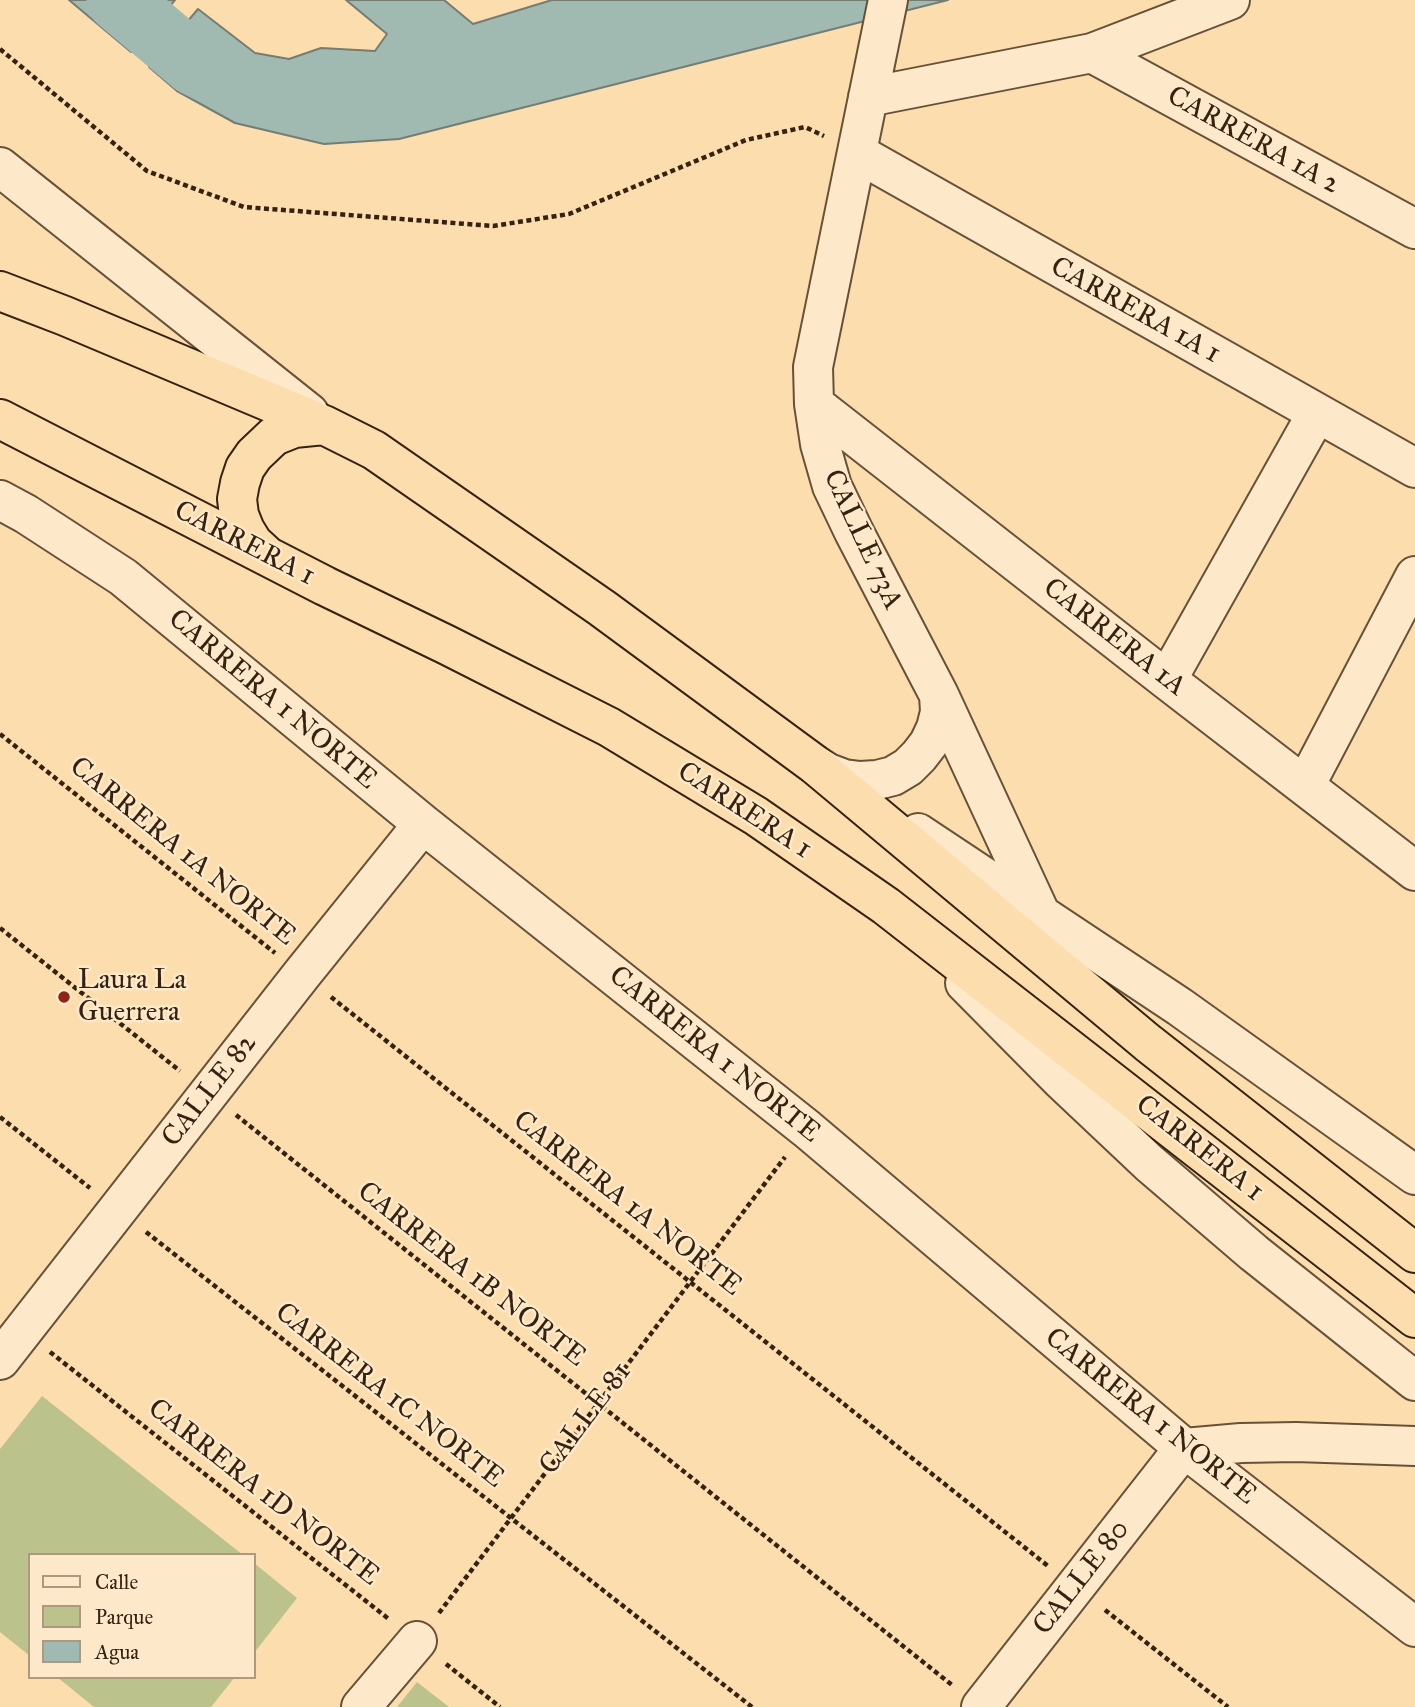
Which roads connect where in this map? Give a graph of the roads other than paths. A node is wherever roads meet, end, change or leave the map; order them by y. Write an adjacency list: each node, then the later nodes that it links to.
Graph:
1 (888, 0): 4 (street, CALLE 73A)
2 (1230, 0): 3 (street)
3 (1092, 54): 4 (street); 7 (street, CARRERA 1A 2)
4 (868, 97): 5 (street, CALLE 73A)
5 (857, 153): 11 (street, CALLE 73A); 12 (street, CARRERA 1A 1)
6 (0, 167): 14 (street, CARRERA 1)
7 (1415, 229)
8 (0, 276): 10 (highway)
9 (0, 291): 10 (highway, CARRERA 1)
10 (65, 316): 14 (highway, CARRERA 1)
11 (814, 404): 19 (street, CARRERA 1A); 20 (street, CALLE 73A)
12 (1317, 413): 15 (street, CARRERA 1A 1); 19 (street)
13 (0, 419): 17 (highway, CARRERA 1)
14 (324, 425): 17 (highway); 21 (highway, CARRERA 1)
15 (1415, 468)
16 (0, 500): 23 (street, CARRERA 1 NORTE)
17 (265, 554): 25 (highway, CARRERA 1)
18 (1415, 576): 22 (street)
19 (1167, 680): 22 (street, CARRERA 1A)
20 (939, 695): 21 (street); 26 (street, CALLE 73A)
21 (814, 764): 26 (street); 28 (highway, CARRERA 1)
22 (1305, 786): 24 (street, CARRERA 1A)
23 (423, 824): 30 (street, CALLE 82); 33 (street, CARRERA 1 NORTE)
24 (1415, 871)
25 (886, 906): 29 (highway, CARRERA 1); 31 (street)
26 (1041, 915): 27 (street)
27 (1415, 1175)
28 (1415, 1253)
29 (1415, 1318)
30 (0, 1360)
31 (1415, 1381)
32 (1415, 1446): 33 (street)
33 (1184, 1448): 34 (street, CARRERA 1 NORTE); 36 (street, CALLE 80)
34 (1415, 1627)
35 (417, 1641): 37 (street)
36 (970, 1698)
37 (361, 1707)

